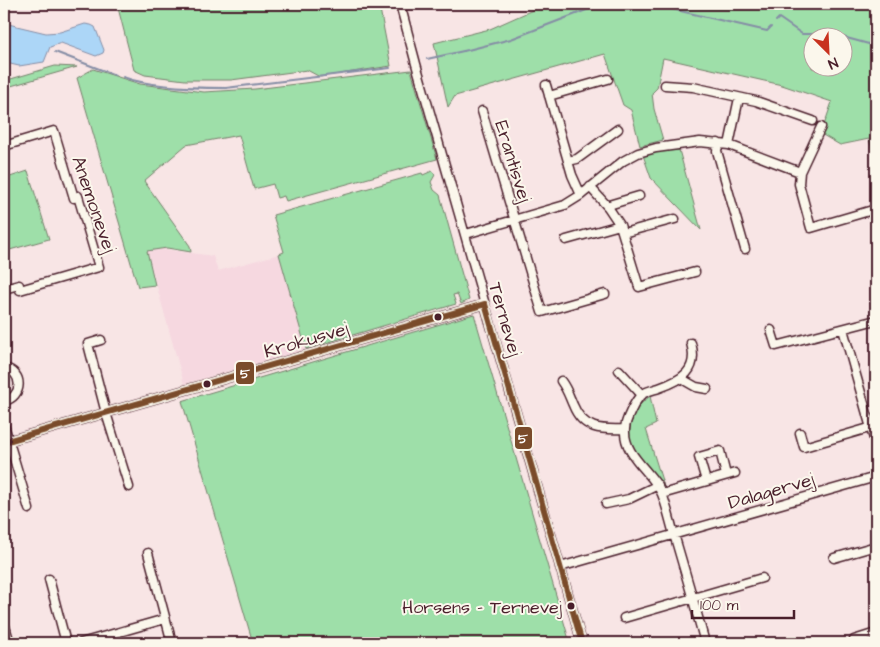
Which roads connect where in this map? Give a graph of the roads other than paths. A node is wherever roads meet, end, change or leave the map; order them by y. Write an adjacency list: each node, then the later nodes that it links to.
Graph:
1 (400, 4): 25 (street, Ternevej)
2 (608, 79): 5 (street)
3 (546, 85): 5 (street)
4 (664, 85): 6 (street)
5 (549, 96): 14 (street)
6 (739, 98): 8 (street); 12 (street)
7 (482, 112): 22 (street, Erantisvej)
8 (813, 121)
9 (821, 127): 15 (street)
10 (618, 129): 14 (street)
11 (718, 143): 12 (street, Erantisvej); 16 (street, Erantisvej); 27 (street)
12 (728, 144): 15 (street, Erantisvej)
13 (4, 146): 29 (street, Anemonevej)
14 (568, 162): 17 (street)
15 (800, 172): 20 (street)
16 (590, 188): 17 (street, Erantisvej); 19 (street)
17 (581, 194): 22 (street, Erantisvej)
18 (639, 196): 19 (street)
19 (608, 207): 23 (street)
20 (876, 209)
21 (675, 219): 24 (street)
22 (515, 220): 25 (street, Erantisvej); 30 (street, Erantisvej)
23 (620, 225): 24 (street); 26 (street)
24 (623, 233): 28 (street)
25 (466, 234): 31 (street, Ternevej)
26 (566, 240)
27 (745, 249)
28 (695, 272)
29 (4, 289)
30 (605, 294)
31 (485, 304): 44 (street, Krokusvej); 64 (street, Ternevej)
32 (876, 320): 33 (street)
33 (842, 329): 34 (street); 46 (street)
34 (771, 330)
35 (101, 340): 44 (street)
36 (690, 343): 39 (street)
37 (4, 368): 43 (street)
38 (619, 370): 42 (street)
39 (682, 379): 41 (street); 42 (street)
40 (561, 380): 47 (street)
41 (707, 389)
42 (642, 395): 47 (street)
43 (4, 401)
44 (106, 413): 49 (street, Krokusvej); 56 (street)
45 (4, 425): 49 (street)
46 (874, 426): 48 (street, Dalagervej); 50 (street)
47 (625, 429): 55 (street)
48 (800, 433)
49 (6, 441): 59 (street)
50 (876, 446)
51 (735, 473): 52 (street, Dalagervej)
52 (726, 475): 54 (street, Dalagervej); 54 (street, Dalagervej)
53 (876, 477): 60 (street, Dalagervej)
54 (706, 481): 57 (street, Dalagervej)
55 (658, 485): 57 (street); 58 (street)
56 (128, 486)
57 (662, 494): 60 (street)
58 (606, 504)
59 (29, 509)
60 (674, 535): 64 (street, Dalagervej); 67 (street)
61 (876, 546): 63 (street)
62 (148, 553): 69 (street)
63 (834, 558)
64 (560, 567): 77 (street, Ternevej)
65 (762, 578): 67 (street)
66 (49, 579): 74 (street)
67 (692, 598): 68 (street); 78 (street)
68 (624, 618)
69 (165, 619): 75 (street); 76 (street)
70 (4, 623): 73 (street)
71 (876, 633): 72 (street)
72 (854, 640)
73 (10, 643)
74 (66, 643)
75 (81, 643)
76 (172, 643)
77 (582, 643)
78 (705, 643)

